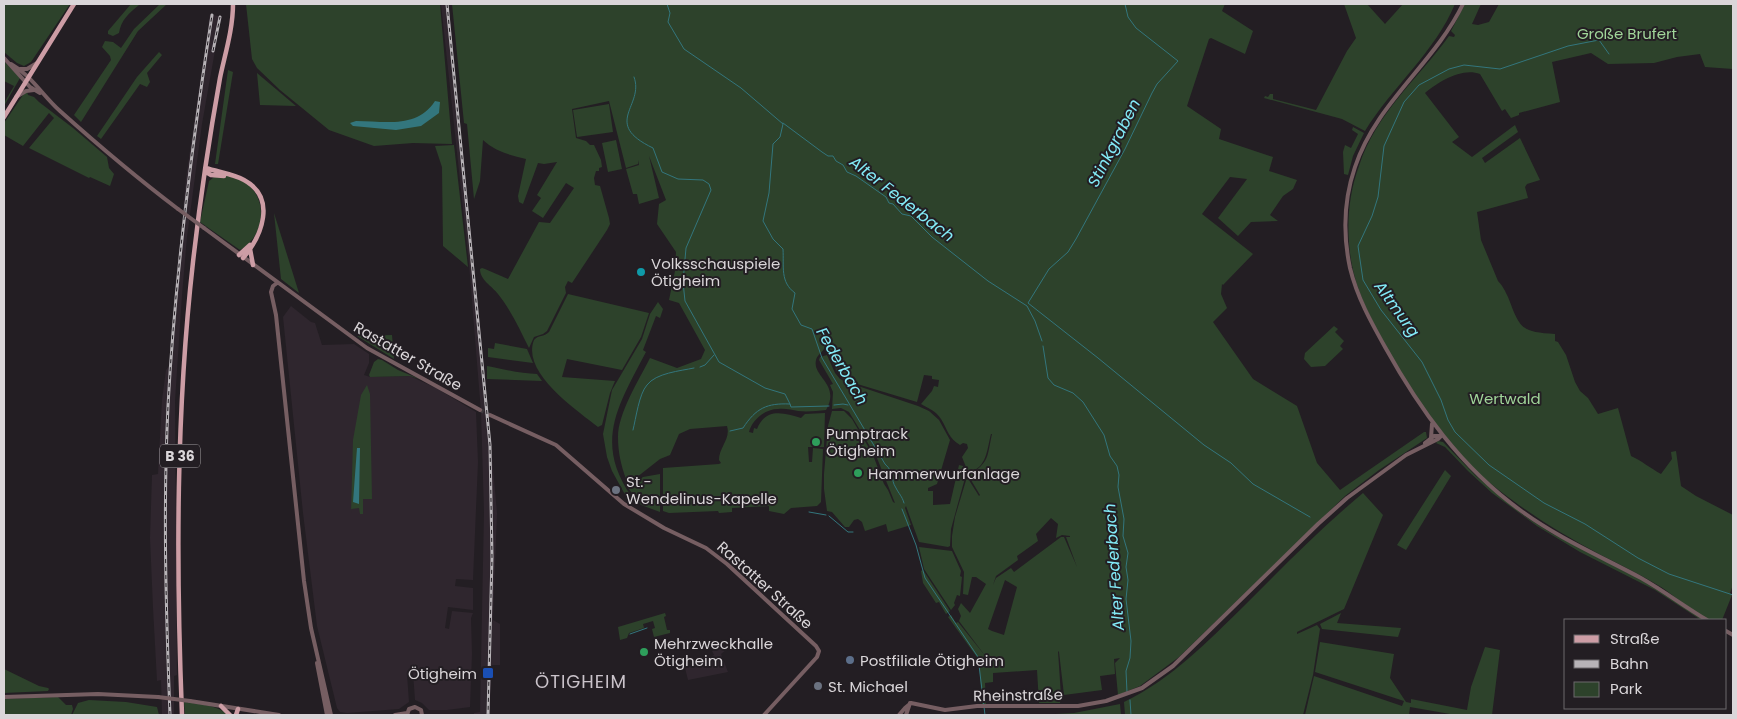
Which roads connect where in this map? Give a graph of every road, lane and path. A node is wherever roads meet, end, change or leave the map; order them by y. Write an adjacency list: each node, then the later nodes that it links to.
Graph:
1 (74, 4): 5 (main road)
2 (234, 4): 13 (main road, B 36)
3 (1463, 4): 24 (street)
4 (4, 58): 6 (street)
5 (38, 62): 7 (street); 8 (main road)
6 (11, 64): 7 (street); 8 (street)
7 (20, 69): 8 (street)
8 (27, 80): 9 (street); 10 (street); 11 (main road)
9 (34, 90): 10 (street); 11 (street)
10 (42, 94): 19 (street, Rastatter Straße, bridge)
11 (16, 97): 12 (main road)
12 (4, 117)
13 (206, 170): 14 (main road); 15 (main road); 16 (main road, B 36)
14 (228, 175): 15 (main road); 17 (main road)
15 (215, 176): 16 (main road)
16 (204, 185): 35 (main road, B 36)
17 (253, 242): 18 (main road); 19 (main road)
18 (250, 249): 19 (main road); 20 (main road)
19 (241, 256): 20 (street, Rastatter Straße)
20 (253, 265): 21 (street, Rastatter Straße)
21 (277, 283): 22 (street, Rastatter Straße); 39 (street)
22 (480, 410)
23 (490, 415): 42 (street, Rastatter Straße)
24 (1432, 424): 25 (street); 26 (street)
25 (1441, 436): 26 (street); 27 (street); 28 (street)
26 (1431, 438): 27 (street)
27 (1421, 446): 30 (street, Rheinstraße)
28 (1705, 619)
29 (4, 697): 31 (street, bridge)
30 (911, 703): 43 (street); 44 (street)
31 (221, 706): 32 (street); 36 (main road)
32 (232, 708): 33 (street); 36 (main road)
33 (238, 709): 37 (main road); 38 (street)
34 (407, 714): 40 (street); 41 (street)
35 (182, 715)
36 (230, 715)
37 (236, 715)
38 (279, 715)
39 (330, 715)
40 (395, 715)
41 (422, 715)
42 (764, 715)
43 (899, 715)
44 (906, 715)

